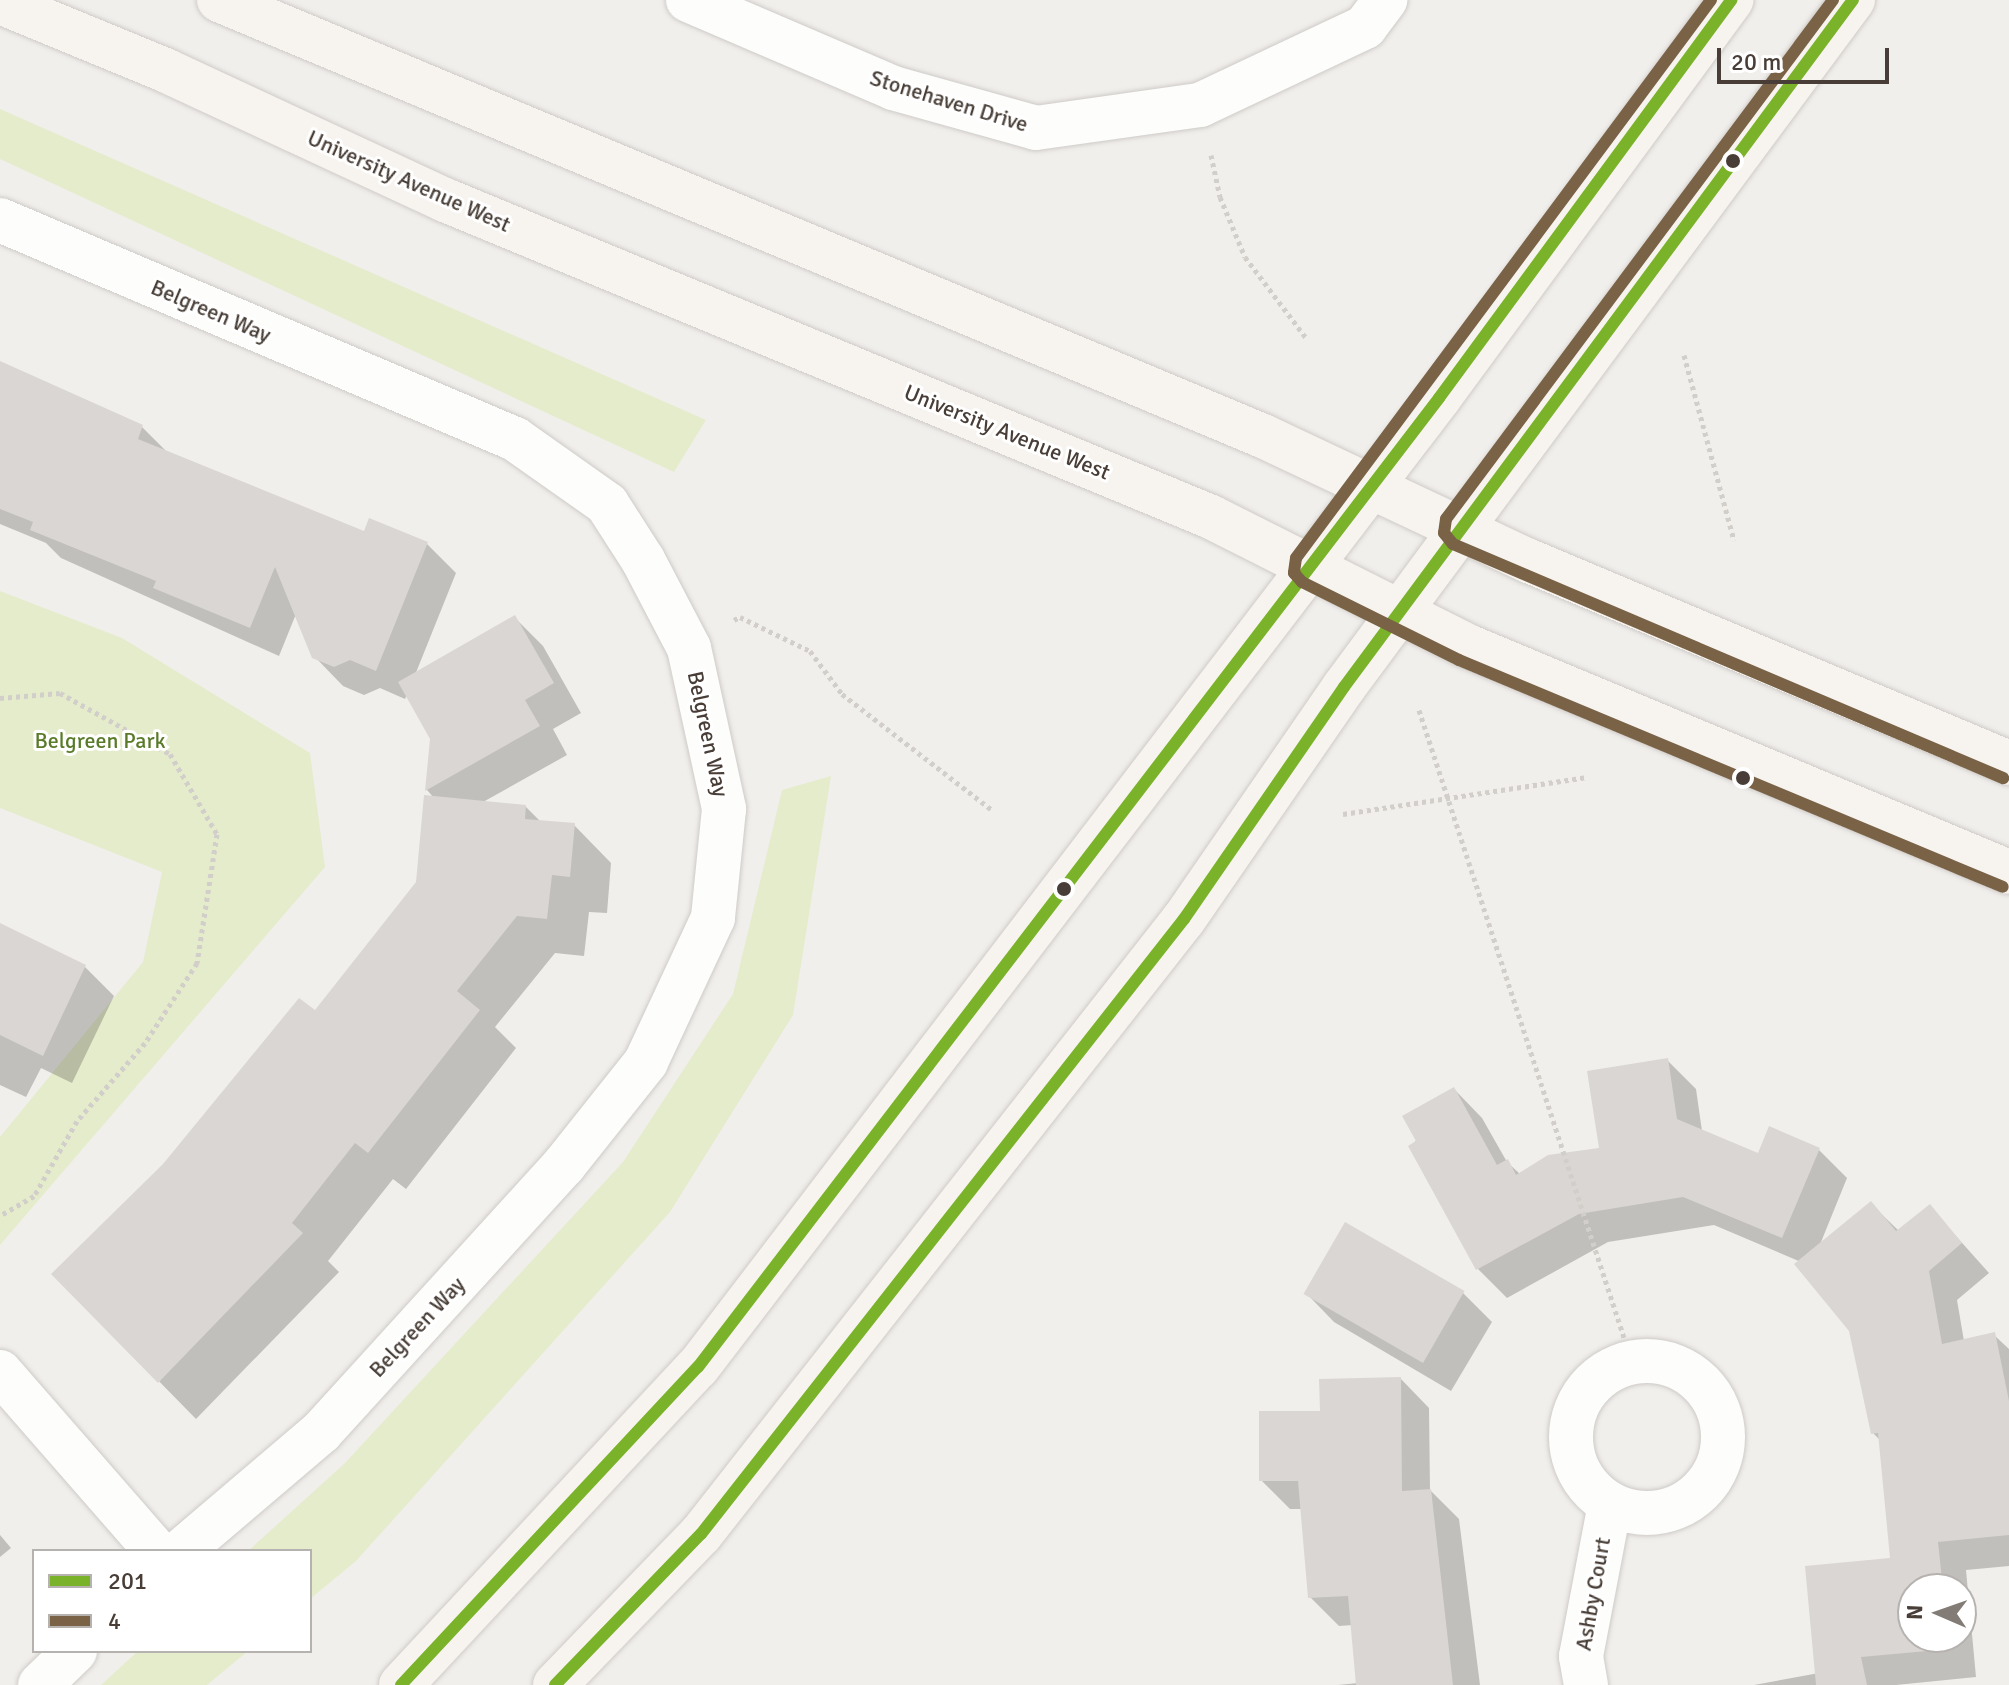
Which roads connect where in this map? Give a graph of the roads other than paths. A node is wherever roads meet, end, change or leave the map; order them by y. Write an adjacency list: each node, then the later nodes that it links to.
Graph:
1 (219, 0): 8 (main road)
2 (688, 0): 3 (street, Stonehaven Drive)
3 (1385, 0)
4 (1731, 0): 8 (main road)
5 (1853, 0): 9 (main road)
6 (0, 2): 10 (main road, University Avenue West)
7 (0, 220): 17 (street, Belgreen Way)
8 (1369, 485): 9 (main road); 10 (main road)
9 (1459, 529): 11 (main road); 12 (main road)
10 (1309, 568): 11 (main road, University Avenue West); 20 (main road)
11 (1399, 611): 13 (main road, University Avenue West); 21 (main road)
12 (2009, 763)
13 (2009, 872)
14 (0, 1372): 16 (street)
15 (1610, 1504): 15 (street, Ashby Court); 22 (street, Ashby Court)
16 (154, 1549)
17 (183, 1549)
18 (73, 1653): 19 (street)
19 (40, 1685)
20 (401, 1685)
21 (555, 1685)
22 (1586, 1685)

